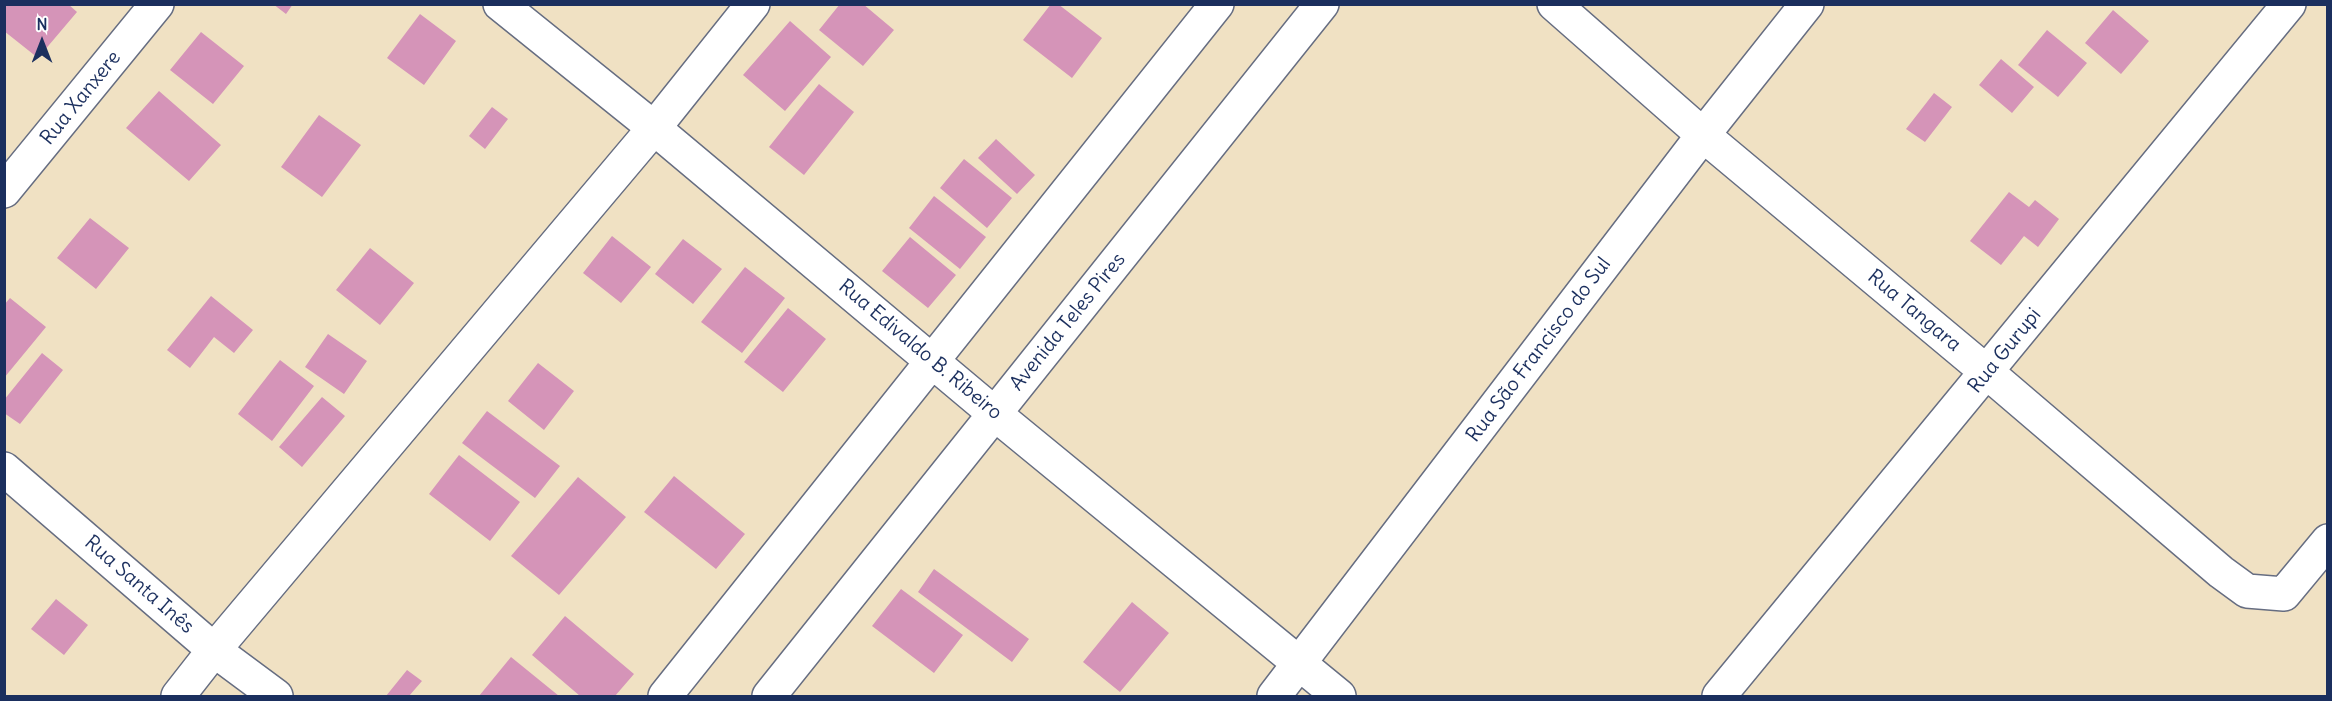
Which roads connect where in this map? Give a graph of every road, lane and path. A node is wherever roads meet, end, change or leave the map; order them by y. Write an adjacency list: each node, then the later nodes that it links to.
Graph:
1 (157, 4): 11 (street, Rua Xanxere)
2 (500, 4): 9 (street, Rua Edivaldo B. Ribeiro)
3 (753, 4): 9 (street)
4 (1216, 4): 12 (street)
5 (1322, 4): 14 (street, Avenida Teles Pires)
6 (1554, 4): 10 (street, Rua Tangara)
7 (1807, 4): 10 (street, Rua São Francisco do Sul)
8 (2289, 4): 13 (street, Rua Gurupi)
9 (654, 128): 12 (street, Rua Edivaldo B. Ribeiro); 17 (street)
10 (1703, 135): 13 (street, Rua Tangara); 18 (street, Rua São Francisco do Sul)
11 (4, 191)
12 (933, 361): 14 (street, Rua Edivaldo B. Ribeiro); 21 (street)
13 (1988, 373): 16 (street, Rua Tangara); 25 (street, Rua Gurupi)
14 (995, 414): 18 (street, Rua Edivaldo B. Ribeiro); 22 (street, Avenida Teles Pires)
15 (4, 469): 17 (street, Rua Santa Inês)
16 (2328, 542)
17 (214, 650): 19 (street); 20 (street, Rua Santa Inês)
18 (1299, 665): 23 (street, Rua São Francisco do Sul); 24 (street, Rua Edivaldo B. Ribeiro)
19 (178, 696)
20 (276, 696)
21 (666, 696)
22 (769, 696)
23 (1274, 696)
24 (1339, 696)
25 (1719, 696)

